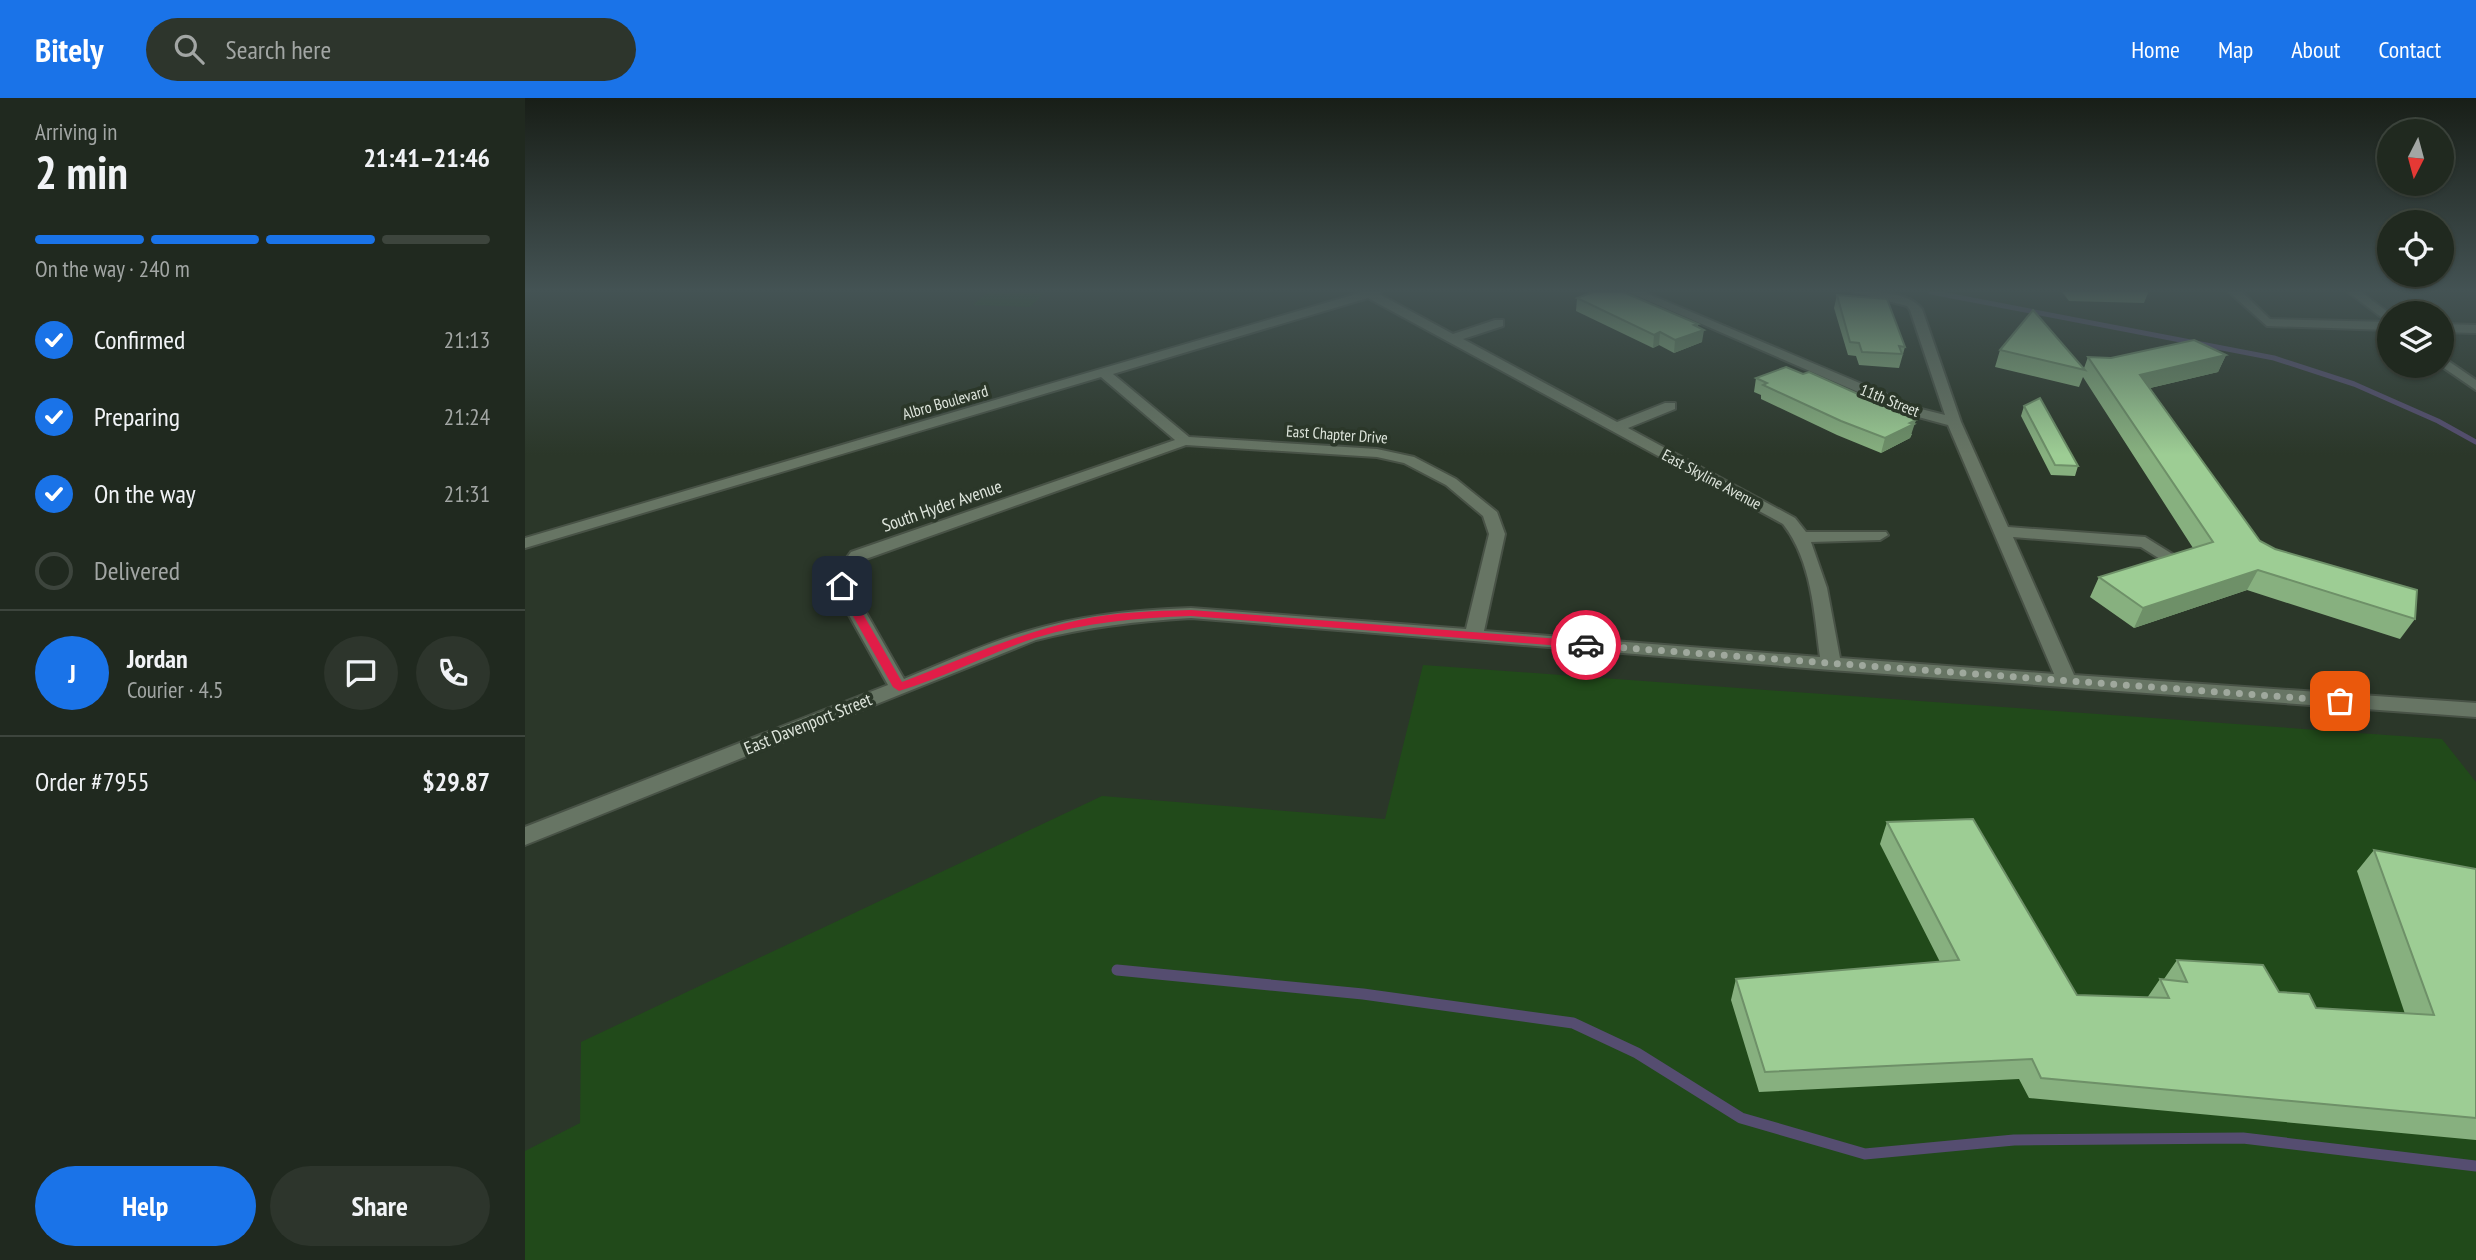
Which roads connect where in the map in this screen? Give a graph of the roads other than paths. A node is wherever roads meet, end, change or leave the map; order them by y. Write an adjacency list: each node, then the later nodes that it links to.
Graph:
1 (1194, 346): 6 (street, Albro Boulevard)
2 (1464, 346): 10 (street, East Skyline Avenue)
3 (1762, 346): 9 (street, 11th Street)
4 (1929, 346): 9 (street, 11th Street)
5 (2454, 370): 7 (street)
6 (1104, 373): 11 (street); 15 (street, Albro Boulevard)
7 (2476, 386)
8 (1670, 406): 10 (street)
9 (1954, 422): 12 (street, 11th Street)
10 (1616, 428): 14 (street, East Skyline Avenue)
11 (1185, 441): 17 (street, East Chapter Drive); 20 (street, South Hyder Avenue)
12 (2004, 532): 16 (street); 19 (street, 11th Street)
13 (1880, 535): 14 (street)
14 (1802, 537): 18 (street, East Skyline Avenue)
15 (525, 543)
16 (2174, 560)
17 (1474, 636): 18 (street, East Davenport Street); 20 (street, East Davenport Street)
18 (1831, 664): 19 (street, East Davenport Street)
19 (2067, 681): 21 (street, East Davenport Street)
20 (899, 687): 22 (street, East Davenport Street)
21 (2476, 710)
22 (525, 836)

